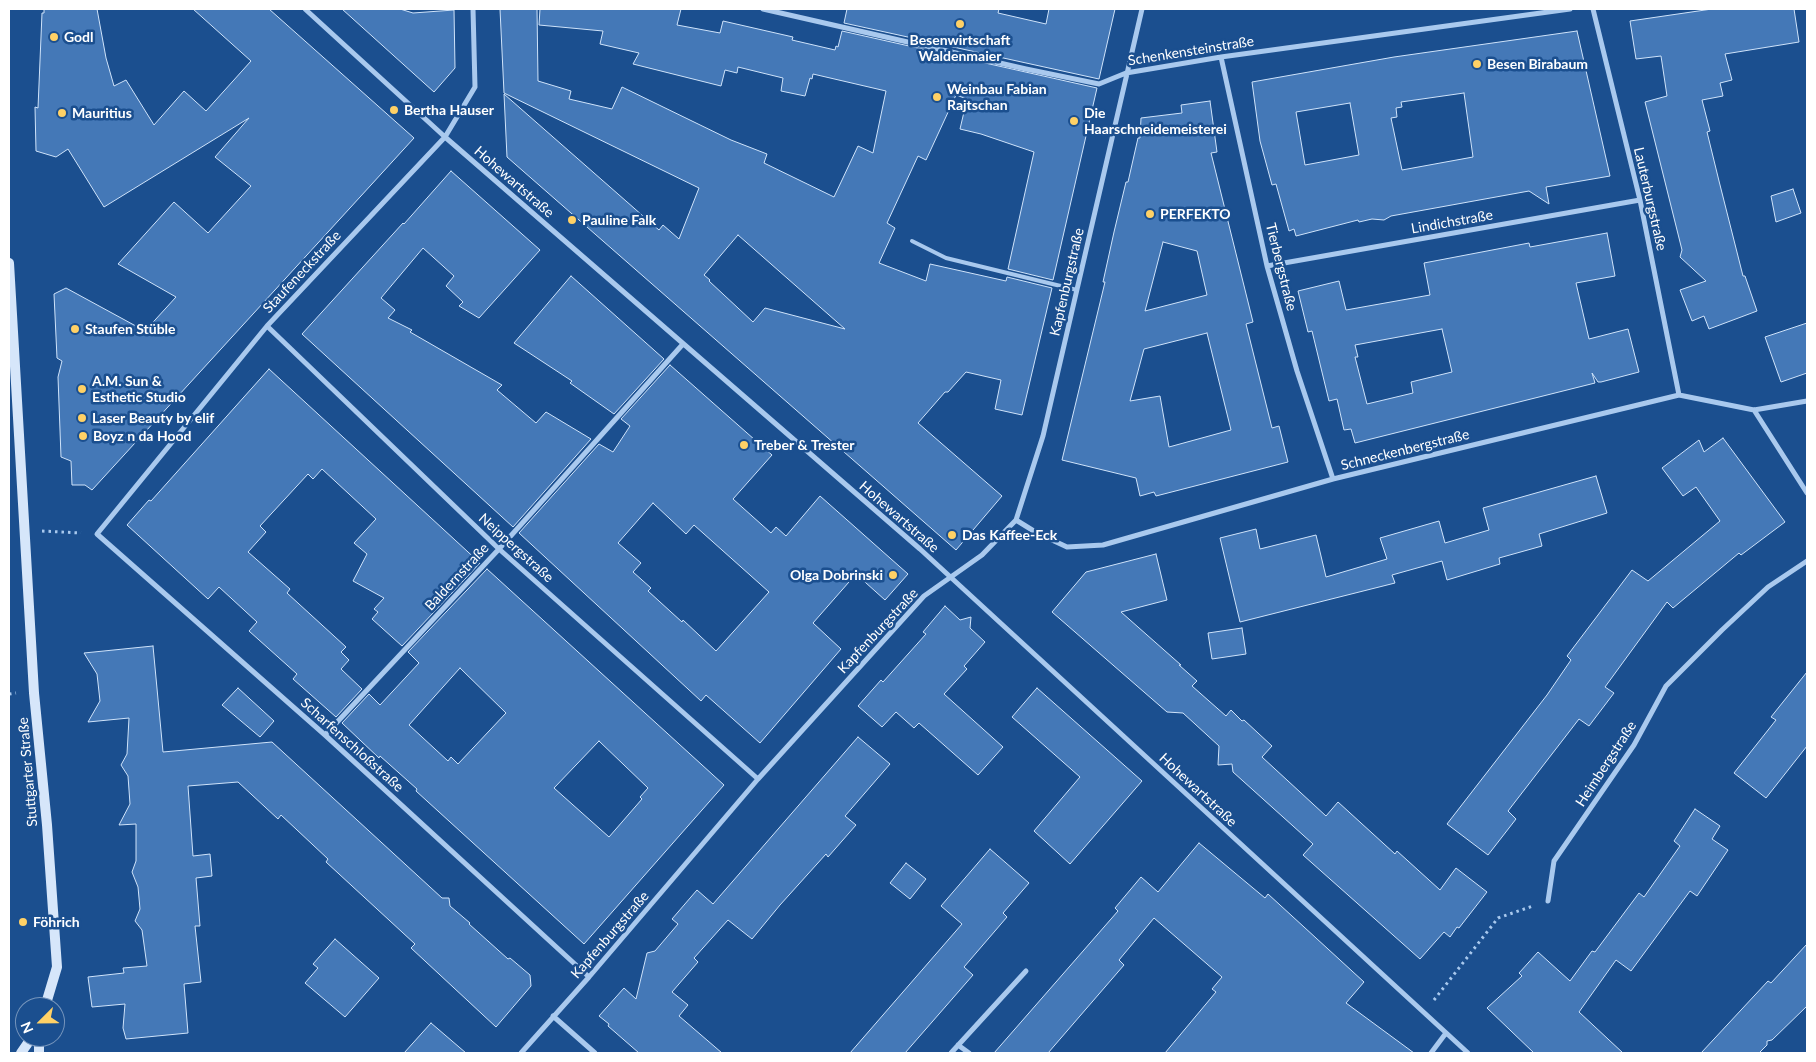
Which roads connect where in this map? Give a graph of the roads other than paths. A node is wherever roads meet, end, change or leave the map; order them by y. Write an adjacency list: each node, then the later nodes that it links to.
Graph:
1 (305, 9): 9 (street, Hohewartstraße)
2 (474, 9): 9 (street, Staufeneckstraße)
3 (763, 9): 8 (street, Schenkensteinstraße)
4 (1142, 9): 8 (street, Kapfenburgstraße)
5 (1570, 9): 7 (street, Schenkensteinstraße)
6 (1593, 9): 10 (street, Lauterburgstraße)
7 (1221, 57): 8 (street, Schenkensteinstraße); 13 (street, Tierbergstraße)
8 (1126, 73): 14 (street, Kapfenburgstraße)
9 (445, 137): 15 (street, Staufeneckstraße); 16 (street, Hohewartstraße)
10 (1640, 200): 13 (street, Lindichstraße); 17 (street, Lauterburgstraße)
11 (912, 241): 14 (lane)
12 (9, 263): 32 (main road, Stuttgarter Straße)
13 (1267, 266): 20 (street, Tierbergstraße)
14 (1077, 290): 22 (street, Kapfenburgstraße)
15 (267, 326): 23 (street, Staufeneckstraße); 24 (street, Neippergstraße)
16 (683, 344): 24 (street, Baldernstraße); 26 (street, Hohewartstraße)
17 (1679, 395): 19 (street, Schneckenbergstraße); 20 (street, Schneckenbergstraße)
18 (1807, 401): 19 (street, Schneckenbergstraße)
19 (1754, 410): 21 (street)
20 (1333, 479): 22 (street, Schneckenbergstraße)
21 (1807, 493)
22 (1016, 520): 26 (street, Kapfenburgstraße)
23 (97, 534): 27 (street, Scharfenschloßstraße)
24 (499, 549): 27 (street, Baldernstraße); 28 (street, Neippergstraße)
25 (1807, 561): 29 (street, Heimbergstraße)
26 (950, 578): 28 (street, Kapfenburgstraße); 34 (street, Hohewartstraße)
27 (325, 735): 31 (street, Scharfenschloßstraße)
28 (758, 779): 31 (street, Kapfenburgstraße)
29 (1548, 901)
30 (1026, 971): 35 (street)
31 (589, 978): 33 (street, Kapfenburgstraße)
32 (47, 997)
33 (553, 1016): 36 (street, Kapfenburgstraße); 37 (street)
34 (1446, 1033): 40 (street); 41 (street, Hohewartstraße)
35 (958, 1045): 38 (street); 39 (street)
36 (521, 1053)
37 (595, 1053)
38 (951, 1053)
39 (969, 1053)
40 (1431, 1053)
41 (1468, 1053)

